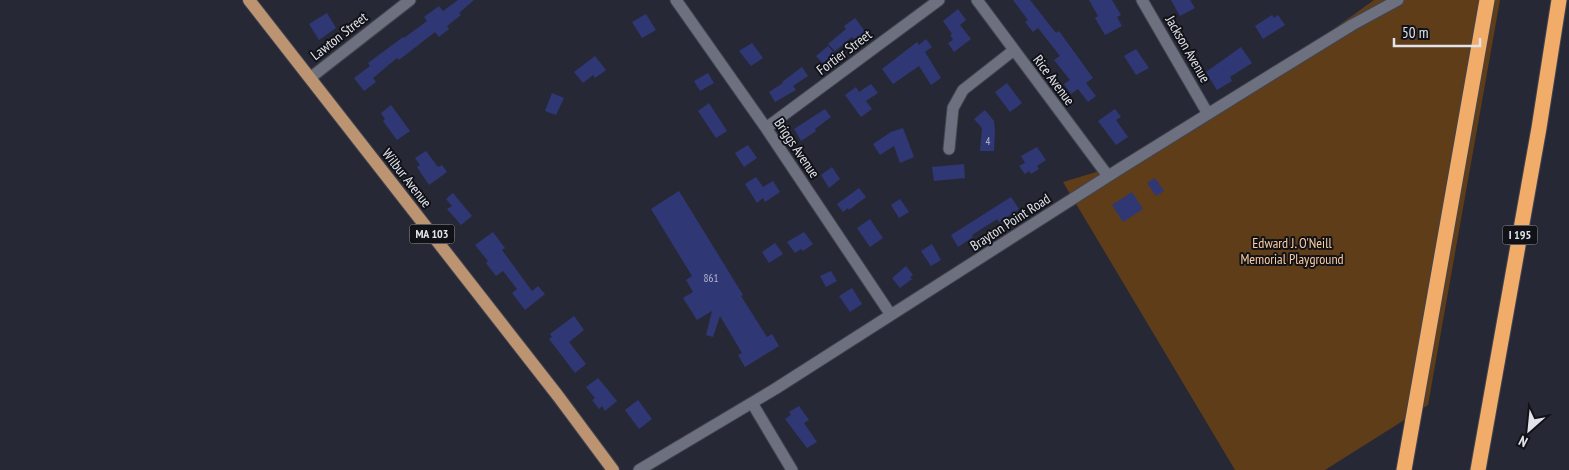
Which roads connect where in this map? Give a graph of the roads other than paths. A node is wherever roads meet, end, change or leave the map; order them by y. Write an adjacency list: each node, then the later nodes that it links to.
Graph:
1 (249, 0): 11 (main road, Wilbur Avenue / MA 103)
2 (410, 0): 11 (street, Lawton Street)
3 (676, 0): 13 (street, Briggs Avenue)
4 (939, 0): 13 (street, Fortier Street)
5 (977, 0): 10 (street, Rice Avenue)
6 (1142, 0): 12 (street, Jackson Avenue)
7 (1398, 0): 12 (street, Brayton Point Road)
8 (1487, 0): 18 (highway)
9 (1559, 0): 24 (highway, I 195)
10 (1014, 50): 14 (street); 15 (street, Rice Avenue)
11 (310, 78): 19 (main road, Wilbur Avenue / MA 103)
12 (1208, 114): 15 (street, Brayton Point Road)
13 (766, 128): 16 (street, Briggs Avenue)
14 (950, 149)
15 (1108, 176): 16 (street, Brayton Point Road)
16 (891, 315): 17 (street, Brayton Point Road)
17 (752, 403): 20 (street, Brayton Point Road); 21 (street)
18 (1412, 424): 22 (highway); 23 (highway)
19 (613, 470)
20 (639, 470)
21 (792, 470)
22 (1398, 470)
23 (1404, 470)
24 (1478, 470)

